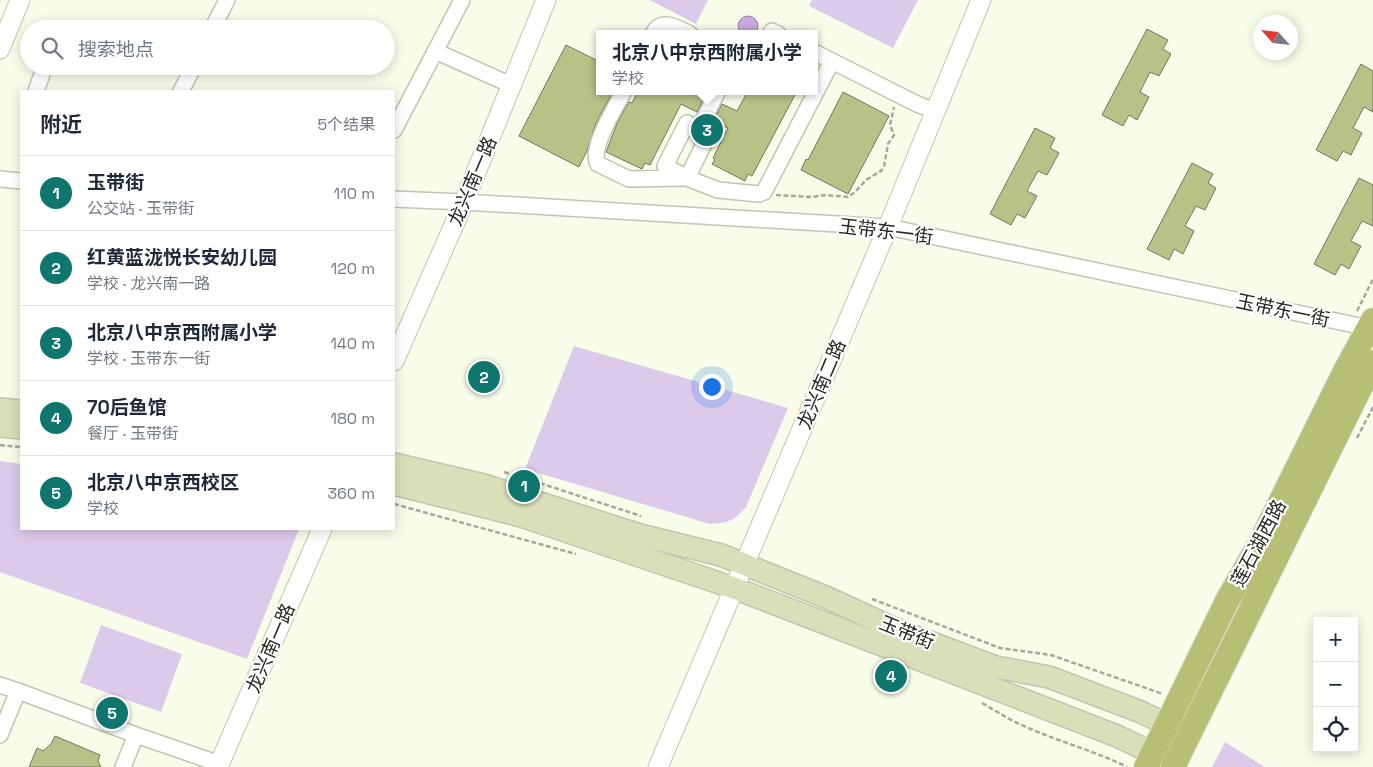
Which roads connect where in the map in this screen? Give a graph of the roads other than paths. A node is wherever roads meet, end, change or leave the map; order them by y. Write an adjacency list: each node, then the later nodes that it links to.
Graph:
1 (10, 0): 8 (street)
2 (20, 0): 11 (street)
3 (227, 0): 7 (street)
4 (462, 0): 12 (street)
5 (546, 0): 17 (street, 龙兴南一路)
6 (981, 0): 24 (street, 龙兴南二路)
7 (217, 20)
8 (0, 25)
9 (654, 30): 10 (street)
10 (682, 30)
11 (0, 49)
12 (435, 52): 17 (street); 25 (street)
13 (818, 54): 14 (street)
14 (832, 61): 18 (street); 24 (street)
15 (42, 75): 19 (street)
16 (189, 75): 20 (street)
17 (511, 85): 31 (street, 龙兴南一路)
18 (818, 88)
19 (36, 90)
20 (182, 90)
21 (622, 95): 27 (street)
22 (716, 95): 26 (street)
23 (814, 95): 27 (street)
24 (935, 111): 32 (street, 龙兴南二路)
25 (395, 128)
26 (699, 129): 27 (street); 27 (street)
27 (687, 178)
28 (0, 179): 29 (street)
29 (20, 181)
30 (395, 199): 31 (street, 玉带东一街)
31 (464, 202): 32 (street, 玉带东一街); 34 (street, 龙兴南一路)
32 (888, 227): 33 (street, 玉带东一街); 43 (street, 龙兴南二路)
33 (1371, 324): 47 (main road, 莲石湖西路)
34 (395, 359)
35 (1373, 362): 50 (main road, 莲石湖西路)
36 (0, 409): 37 (main road)
37 (20, 411)
38 (0, 426): 39 (main road)
39 (20, 428)
40 (395, 464): 43 (main road, 玉带街)
41 (395, 484): 44 (main road, 玉带街)
42 (322, 530): 53 (street, 龙兴南一路)
43 (744, 564): 44 (street, 龙兴南二路); 47 (main road, 玉带街)
44 (734, 588): 51 (main road, 玉带街); 55 (street, 龙兴南二路)
45 (0, 685): 46 (street)
46 (18, 691): 48 (street); 49 (street)
47 (1167, 724): 50 (main road, 玉带街); 51 (main road, 莲石湖西路)
48 (0, 735)
49 (136, 735): 53 (street); 54 (street)
50 (1189, 735): 52 (main road, 莲石湖西路)
51 (1149, 760): 52 (main road, 玉带街)
52 (1174, 765)
53 (219, 766)
54 (123, 767)
55 (658, 767)

